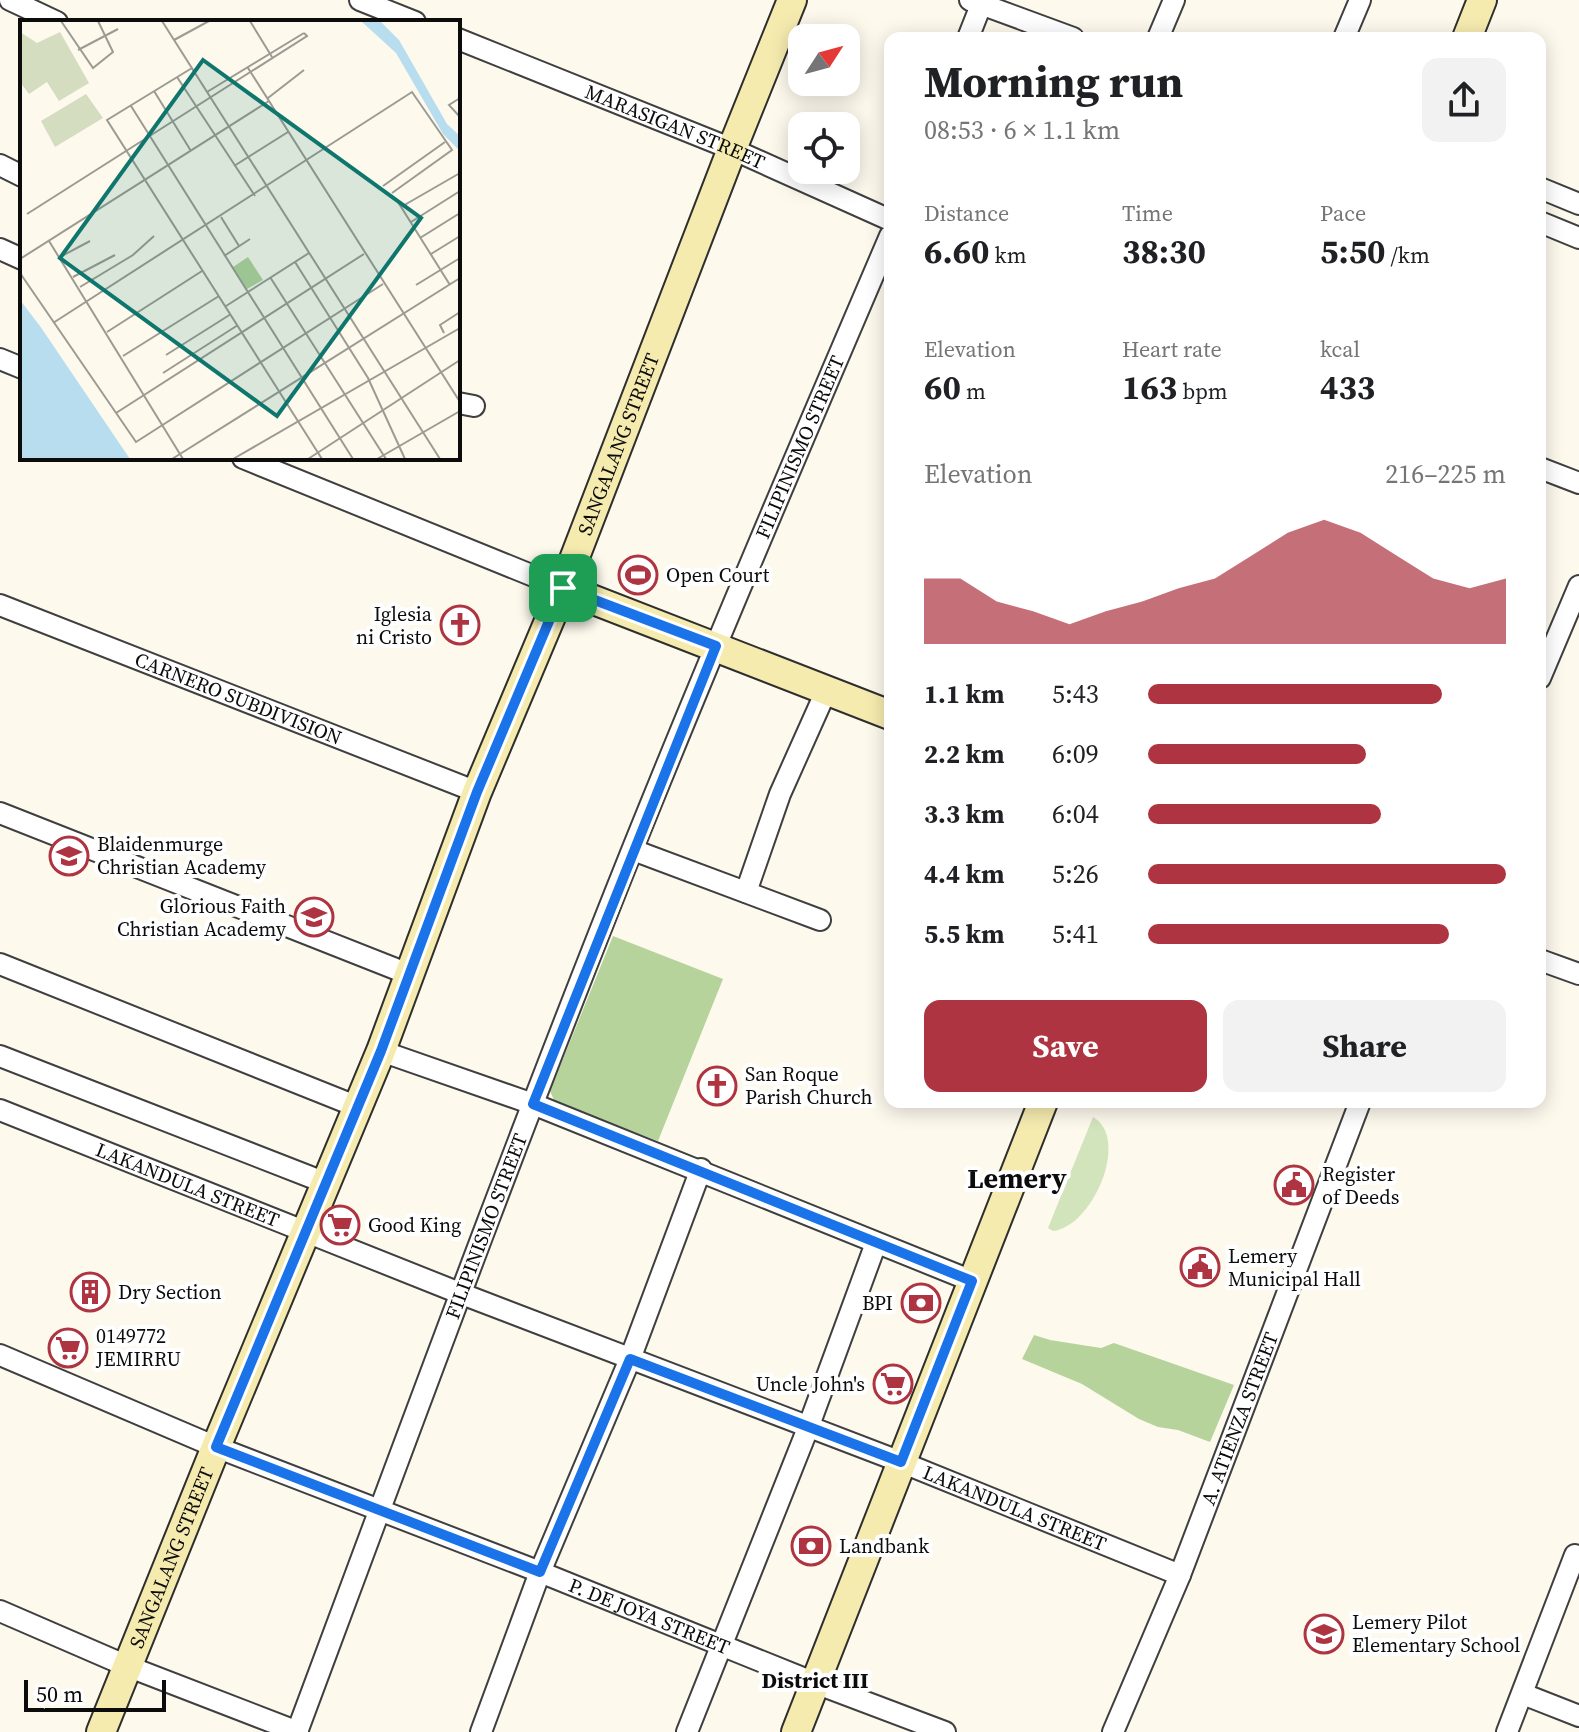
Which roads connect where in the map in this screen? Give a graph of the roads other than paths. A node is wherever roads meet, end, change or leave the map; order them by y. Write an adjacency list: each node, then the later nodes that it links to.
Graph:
1 (4, 0): 9 (street)
2 (10, 0): 10 (street)
3 (360, 0): 11 (street)
4 (792, 0): 18 (street, SANGALANG STREET)
5 (1174, 0): 14 (street)
6 (1360, 0): 15 (street)
7 (1482, 0): 16 (street)
8 (978, 1): 12 (street); 13 (street)
9 (0, 10)
10 (53, 20)
11 (410, 20)
12 (970, 32)
13 (1058, 32)
14 (1161, 32)
15 (1347, 32)
16 (1469, 32)
17 (460, 40): 18 (street, MARASIGAN STREET)
18 (732, 149): 23 (street, MARASIGAN STREET); 36 (street, SANGALANG STREET)
19 (0, 165): 20 (street)
20 (20, 175)
21 (1546, 190): 22 (street)
22 (1579, 204)
23 (884, 217)
24 (1546, 224): 25 (street)
25 (1579, 238)
26 (0, 249): 28 (street)
27 (884, 250): 38 (street, FILIPINISMO STREET)
28 (20, 258)
29 (0, 359): 30 (street)
30 (20, 367)
31 (253, 460): 32 (street)
32 (283, 466): 36 (street)
33 (1546, 470): 34 (street)
34 (1579, 483)
35 (1579, 586): 39 (street)
36 (563, 588): 38 (street); 42 (street, SANGALANG STREET)
37 (0, 605): 42 (street, CARNERO SUBDIVISION)
38 (716, 646): 40 (street); 44 (street, FILIPINISMO STREET)
39 (1546, 664)
40 (827, 689): 41 (street); 45 (street)
41 (884, 713)
42 (477, 792): 50 (street, SANGALANG STREET)
43 (0, 813): 50 (street)
44 (633, 850): 45 (street); 53 (street, FILIPINISMO STREET)
45 (746, 892): 46 (street)
46 (820, 920)
47 (1546, 962): 49 (street)
48 (0, 964): 54 (street)
49 (1579, 974)
50 (411, 975): 51 (street, SANGALANG STREET)
51 (381, 1051): 53 (street); 54 (street, SANGALANG STREET)
52 (0, 1056): 59 (street)
53 (533, 1104): 58 (street); 63 (street, FILIPINISMO STREET)
54 (358, 1107): 59 (street, SANGALANG STREET)
55 (1041, 1108): 62 (street)
56 (1358, 1108): 72 (street, A. ATIENZA STREET)
57 (0, 1110): 60 (street, LAKANDULA STREET)
58 (701, 1169): 61 (street); 65 (street)
59 (326, 1183): 60 (street, SANGALANG STREET)
60 (306, 1233): 63 (street, LAKANDULA STREET); 67 (street, SANGALANG STREET)
61 (876, 1243): 62 (street); 66 (street)
62 (972, 1281): 68 (street)
63 (462, 1294): 65 (street, LAKANDULA STREET); 69 (street, FILIPINISMO STREET)
64 (0, 1355): 67 (street, P. DE JOYA STREET)
65 (630, 1359): 66 (street, LAKANDULA STREET); 71 (street)
66 (808, 1428): 68 (street, LAKANDULA STREET); 75 (street)
67 (216, 1447): 69 (street, P. DE JOYA STREET); 76 (street, SANGALANG STREET)
68 (901, 1462): 72 (street, LAKANDULA STREET); 77 (street)
69 (380, 1510): 71 (street, P. DE JOYA STREET); 81 (street, FILIPINISMO STREET)
70 (1575, 1555): 73 (street)
71 (540, 1572): 75 (street, P. DE JOYA STREET); 82 (street)
72 (1180, 1575): 86 (street, A. ATIENZA STREET)
73 (1570, 1595): 78 (street)
74 (0, 1611): 76 (street)
75 (722, 1645): 77 (street, P. DE JOYA STREET); 83 (street)
76 (127, 1666): 80 (street, SANGALANG STREET); 81 (street)
77 (815, 1683): 84 (street); 85 (street, P. DE JOYA STREET)
78 (1523, 1694): 79 (street); 87 (street)
79 (1579, 1716)
80 (101, 1732)
81 (297, 1732)
82 (481, 1732)
83 (687, 1732)
84 (796, 1732)
85 (945, 1732)
86 (1113, 1732)
87 (1507, 1732)

